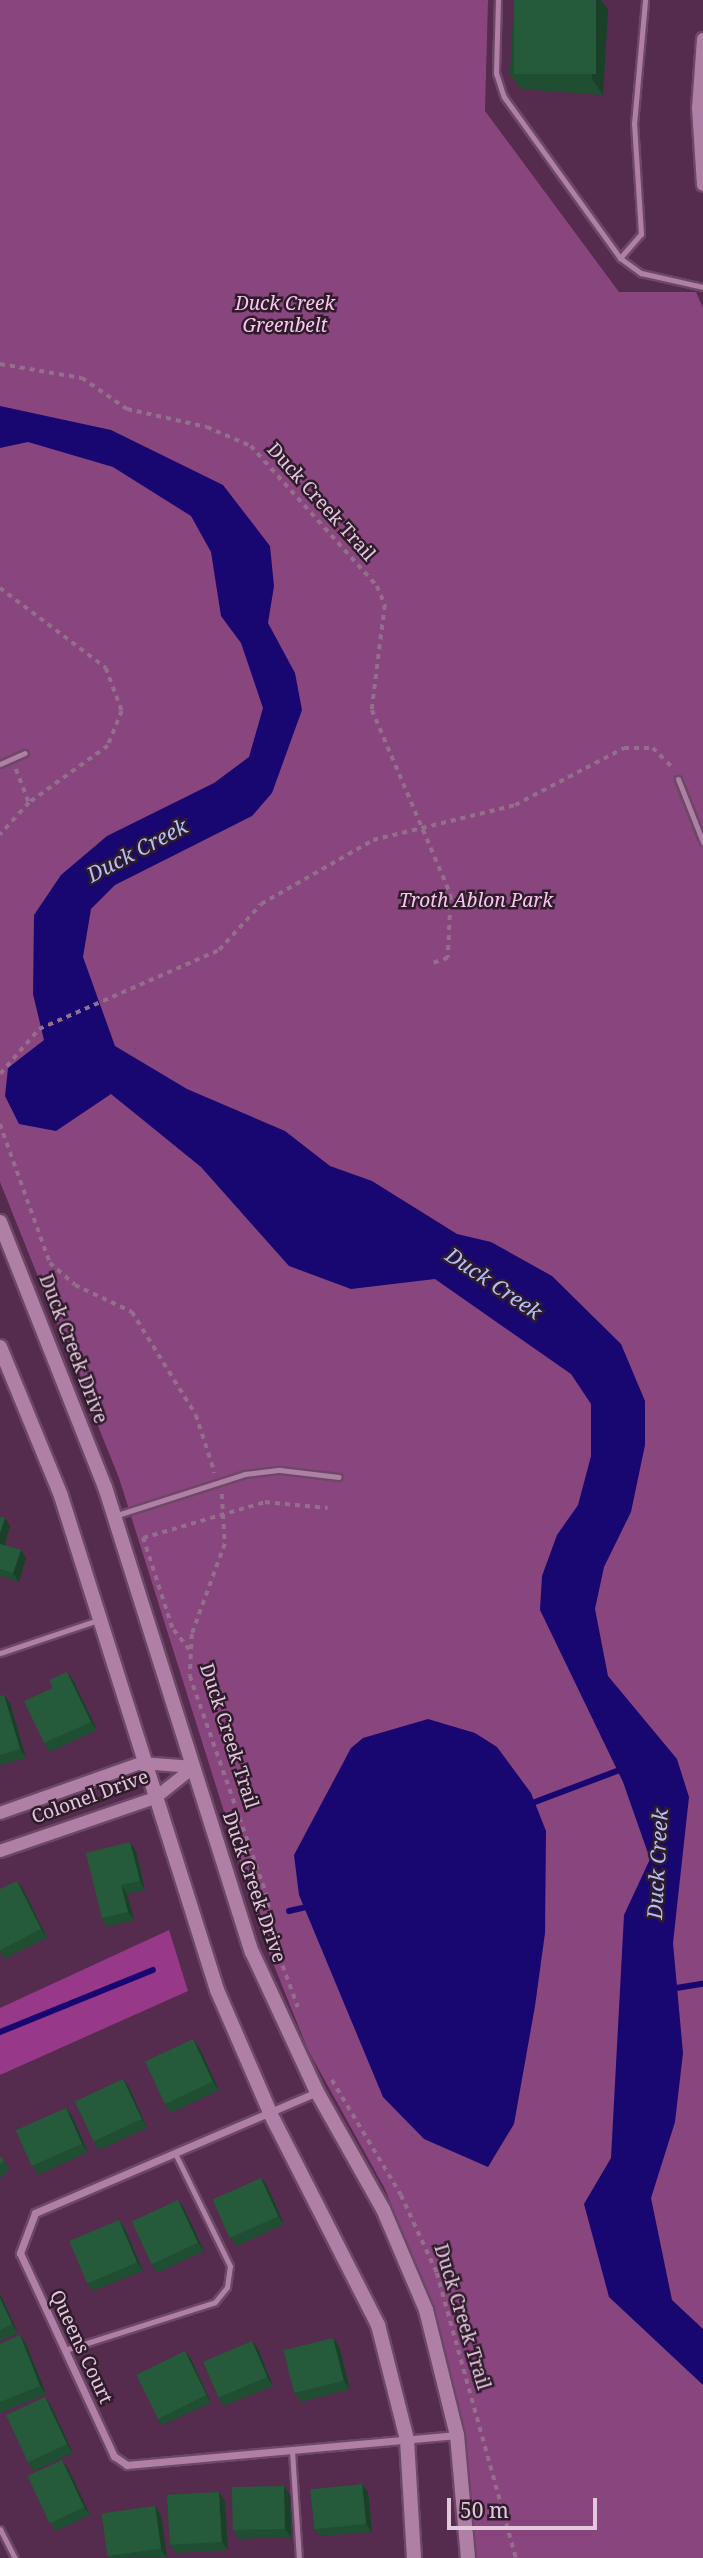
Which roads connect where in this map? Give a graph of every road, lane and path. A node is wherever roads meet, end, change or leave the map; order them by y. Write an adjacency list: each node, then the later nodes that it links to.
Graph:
1 (498, 0): 5 (lane)
2 (645, 0): 5 (lane)
3 (703, 39): 4 (street)
4 (703, 185)
5 (620, 258): 6 (lane)
6 (703, 287)
7 (0, 364): 14 (path, Duck Creek Trail)
8 (0, 588): 13 (path)
9 (25, 753): 10 (lane)
10 (12, 759): 11 (lane); 13 (path)
11 (0, 764)
12 (678, 779): 14 (path); 16 (lane)
13 (29, 803): 15 (path)
14 (425, 828): 17 (path, Duck Creek Trail); 18 (path)
15 (0, 835)
16 (703, 842)
17 (429, 965)
18 (0, 1074)
19 (0, 1124): 23 (path, Duck Creek Trail)
20 (0, 1222): 26 (main road, Duck Creek Drive)
21 (0, 1347): 27 (main road)
22 (340, 1477): 23 (lane)
23 (218, 1480): 25 (path, Duck Creek Trail); 26 (lane)
24 (328, 1508): 25 (path)
25 (226, 1510): 28 (path, Duck Creek Trail); 28 (path)
26 (114, 1516): 31 (main road, Duck Creek Drive)
27 (101, 1619): 29 (lane); 30 (main road)
28 (189, 1650): 35 (path, Duck Creek Trail)
29 (0, 1653)
30 (141, 1763): 31 (street, Colonel Drive); 32 (main road); 33 (street, Colonel Drive)
31 (194, 1767): 32 (street, Colonel Drive); 37 (main road, Duck Creek Drive)
32 (155, 1798): 34 (street, Colonel Drive); 38 (main road)
33 (0, 1813)
34 (0, 1851)
35 (302, 2016)
36 (327, 2069): 49 (path, Duck Creek Trail)
37 (317, 2092): 38 (street, Queens Court); 41 (main road, Duck Creek Drive)
38 (271, 2115): 39 (street, Queens Court); 42 (main road)
39 (175, 2153): 40 (street, Queens Court); 40 (lane)
40 (65, 2350): 43 (street, Queens Court)
41 (457, 2435): 42 (street, Queens Court); 48 (main road, Duck Creek Drive)
42 (407, 2440): 43 (street, Queens Court); 47 (main road)
43 (292, 2451): 46 (lane)
44 (0, 2529): 45 (lane)
45 (15, 2558)
46 (299, 2558)
47 (414, 2558)
48 (468, 2558)
49 (516, 2558)

